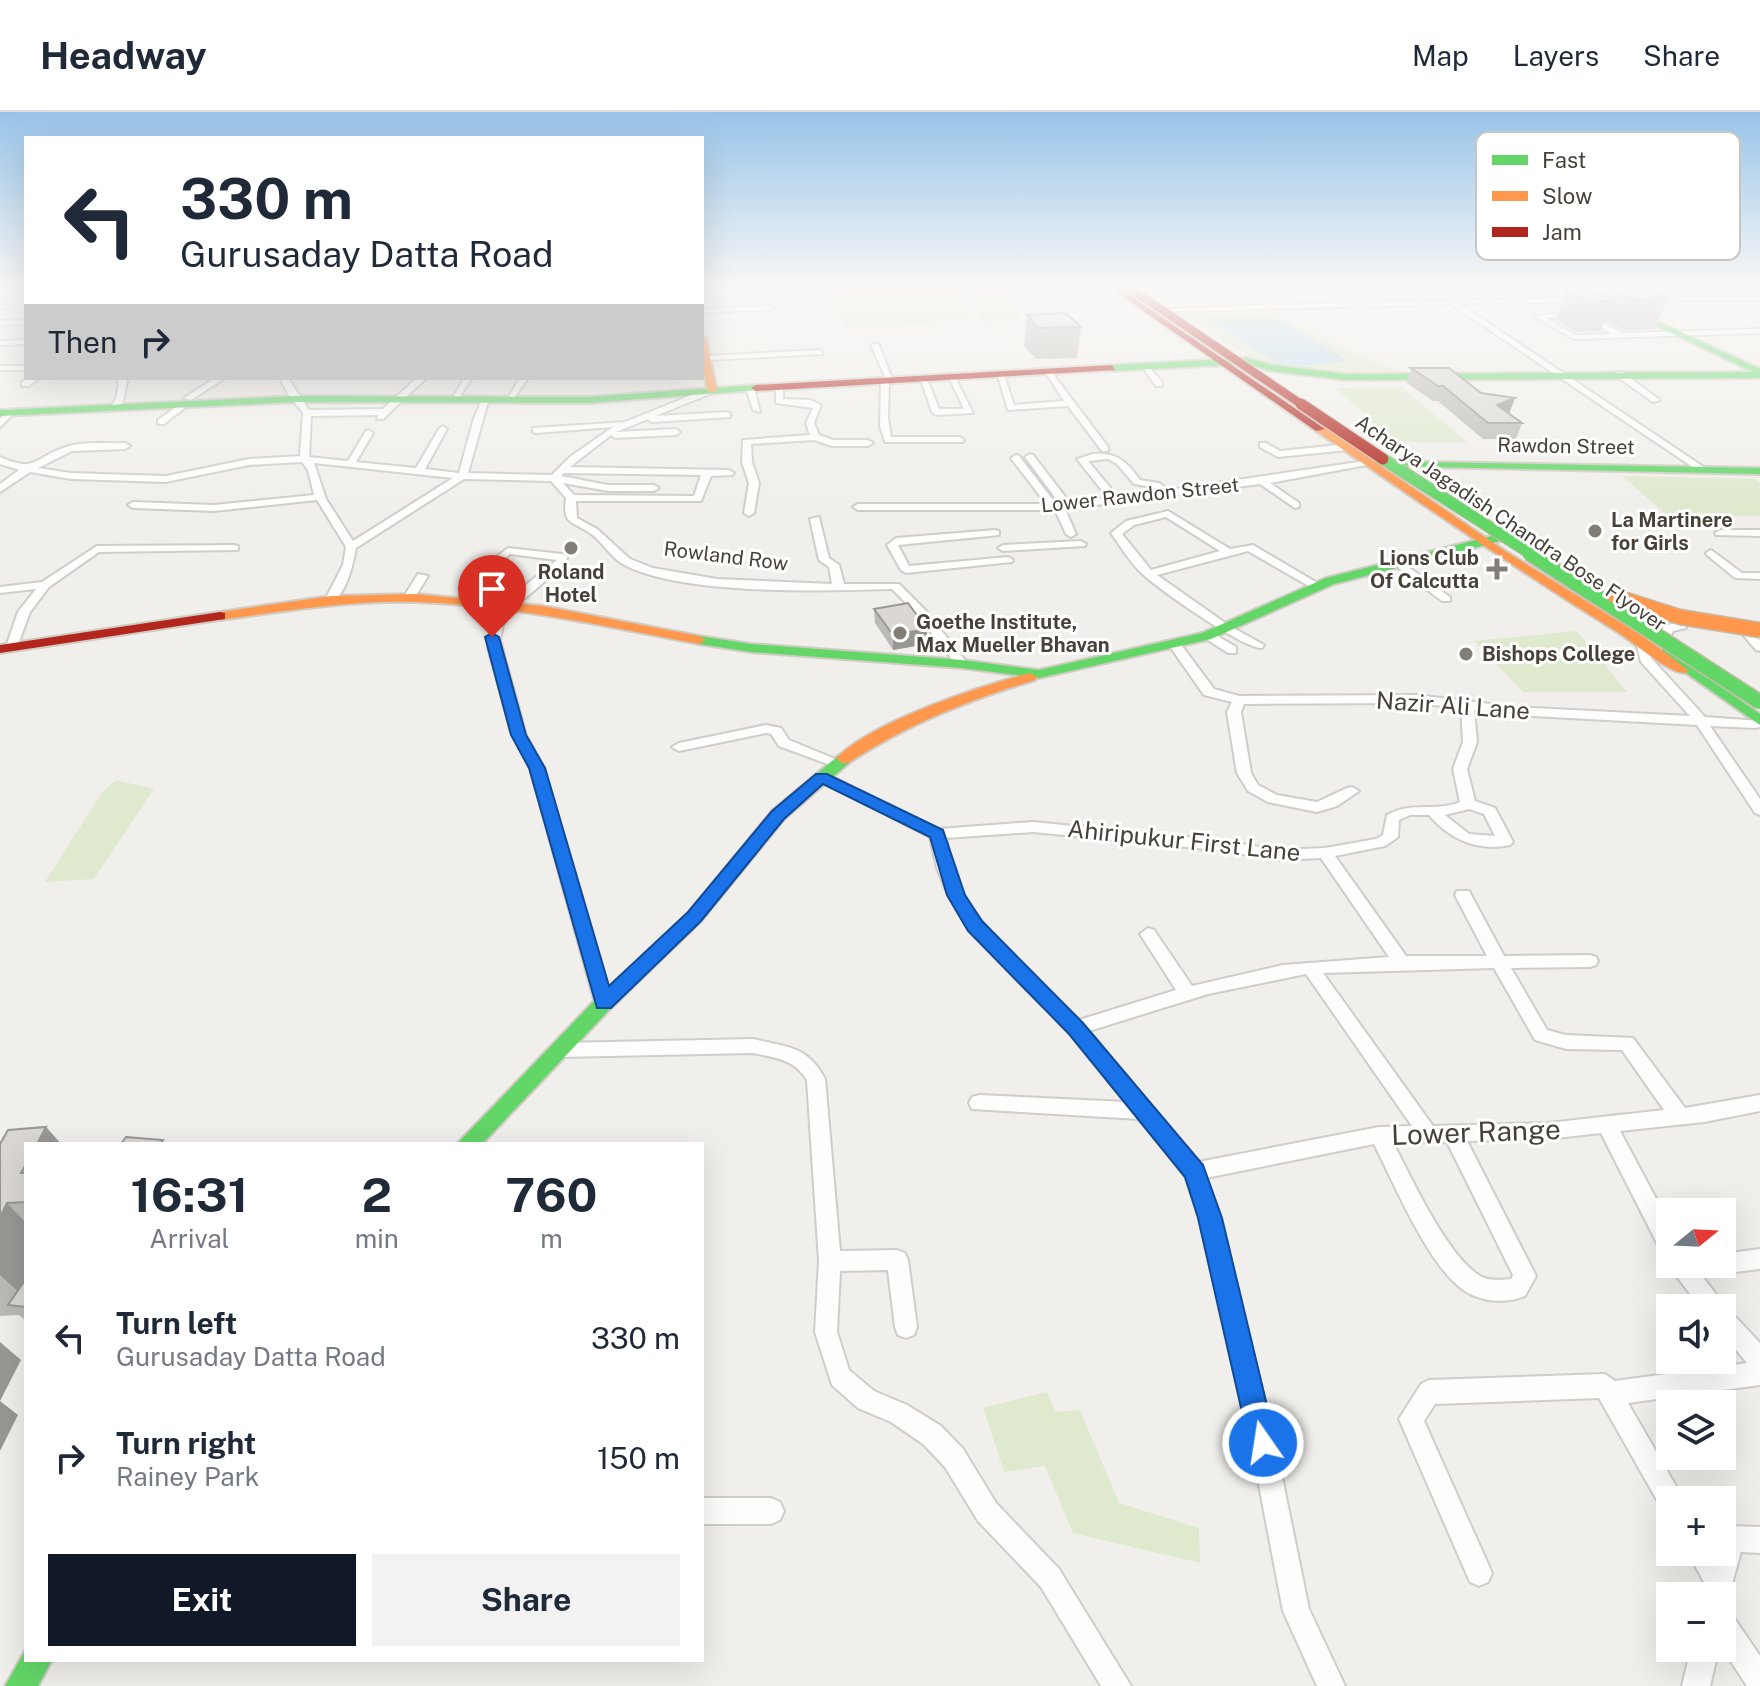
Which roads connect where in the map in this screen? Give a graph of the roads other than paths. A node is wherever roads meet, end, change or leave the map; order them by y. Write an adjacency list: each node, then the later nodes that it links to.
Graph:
1 (708, 360): 32 (main road)
2 (880, 360): 20 (street)
3 (1206, 360): 20 (main road)
4 (1215, 360): 12 (main road)
5 (1225, 360): 127 (main road, Acharya Jagadish Chandra Bose Flyover, bridge)
6 (1233, 360): 60 (main road)
7 (1233, 360): 68 (main road)
8 (1234, 360): 93 (main road, Acharya Jagadish Chandra Bose Flyover, bridge)
9 (1238, 360): 16 (main road)
10 (1538, 360): 16 (street)
11 (1733, 360): 18 (main road)
12 (1144, 367): 15 (main road); 30 (street)
13 (0, 368): 14 (street)
14 (24, 368)
15 (1047, 372): 19 (main road); 41 (street)
16 (1558, 374): 17 (main road); 71 (street)
17 (1619, 374): 18 (main road); 39 (street)
18 (1760, 374)
19 (1000, 375): 27 (main road); 41 (street)
20 (887, 379): 28 (main road); 31 (main road); 32 (main road); 56 (street)
21 (32, 380): 29 (street)
22 (121, 380): 42 (street)
23 (218, 380): 40 (street)
24 (420, 380): 35 (street)
25 (467, 380): 34 (street)
26 (523, 380): 37 (street)
27 (952, 380): 28 (main road); 28 (street)
28 (924, 381)
29 (25, 384)
30 (1159, 384)
31 (779, 386): 33 (main road); 55 (street)
32 (712, 388): 33 (main road); 37 (main road); 38 (main road); 49 (street)
33 (750, 388): 43 (street)
34 (457, 394): 35 (main road); 37 (main road)
35 (406, 395): 36 (main road); 38 (main road); 44 (street)
36 (295, 396): 40 (main road); 44 (street); 64 (street)
37 (511, 396)
38 (486, 400): 77 (street)
39 (1656, 400)
40 (187, 401): 42 (main road); 47 (street)
41 (1069, 403): 61 (street)
42 (118, 404): 45 (main road)
43 (757, 410)
44 (384, 412): 48 (street)
45 (3, 414)
46 (727, 415): 49 (street)
47 (161, 422)
48 (376, 422)
49 (636, 422): 51 (street); 54 (street)
50 (443, 429): 70 (street)
51 (536, 430)
52 (676, 432): 54 (street)
53 (369, 433): 66 (street)
54 (605, 435): 75 (street)
55 (815, 437): 57 (street); 90 (street)
56 (960, 440)
57 (868, 443)
58 (1263, 445): 60 (street)
59 (125, 446): 69 (street)
60 (1348, 447): 67 (main road)
61 (1105, 449)
62 (1030, 457): 89 (street)
63 (1016, 458): 89 (street)
64 (304, 459): 66 (street); 69 (street); 82 (street)
65 (0, 460): 69 (street)
66 (351, 463): 70 (street)
67 (1372, 463): 68 (main road, Rawdon Street); 78 (street, Lower Rawdon Street); 93 (main road)
68 (1395, 463): 71 (main road, Rawdon Street); 97 (main road)
69 (32, 468): 76 (street); 80 (street)
70 (420, 470): 77 (street)
71 (1703, 470): 72 (main road, Rawdon Street)
72 (1760, 471)
73 (707, 473): 74 (street); 75 (street); 83 (street)
74 (729, 473)
75 (559, 474): 77 (street); 79 (street); 83 (street, Rowland Row)
76 (0, 475)
77 (462, 476): 99 (street)
78 (1262, 481): 81 (street, Lower Rawdon Street); 86 (street)
79 (654, 488)
80 (0, 489)
81 (1168, 494): 84 (street, Lower Rawdon Street); 84 (street)
82 (320, 497): 85 (street); 99 (street)
83 (571, 498): 112 (street, Rowland Row)
84 (1116, 501): 89 (street, Lower Rawdon Street)
85 (133, 505)
86 (1295, 505)
87 (858, 507): 88 (street, Lower Rawdon Street)
88 (989, 507): 89 (street, Lower Rawdon Street); 92 (street)
89 (1060, 507): 96 (street)
90 (749, 513)
91 (815, 519): 112 (street, Rowland Row)
92 (995, 533): 101 (street); 104 (street)
93 (1483, 533): 97 (main road); 105 (main road); 119 (main road); 123 (main road, bridge); 133 (main road, Acharya Jagadish Chandra Bose Flyover, bridge)
94 (1720, 533): 95 (street)
95 (1760, 533)
96 (1071, 534)
97 (1506, 537): 119 (main road)
98 (1081, 544): 101 (street)
99 (351, 547): 117 (street)
100 (234, 548): 110 (street)
101 (1003, 548): 104 (street)
102 (1230, 553): 107 (street); 107 (street); 111 (street)
103 (1711, 553): 109 (street)
104 (1008, 560): 106 (street)
105 (1397, 562): 111 (main road); 116 (street)
106 (1014, 573)
107 (1148, 574): 122 (street)
108 (422, 576): 115 (street)
109 (1760, 576)
110 (45, 585): 113 (street); 128 (street)
111 (1318, 587): 122 (main road)
112 (839, 588): 130 (street, Rowland Row)
113 (0, 590)
114 (524, 592): 114 (street); 118 (street)
115 (409, 598): 117 (main road); 118 (main road)
116 (1446, 599)
117 (331, 600): 128 (main road)
118 (509, 606): 130 (main road); 153 (street)
119 (1605, 609): 120 (main road); 123 (main road); 124 (main road)
120 (1626, 612): 121 (main road); 127 (main road)
121 (1682, 625): 123 (main road); 127 (street)
122 (1222, 630): 125 (main road); 126 (street); 129 (street)
123 (1758, 635)
124 (1642, 642): 127 (street); 135 (street); 136 (main road)
125 (1175, 645): 131 (main road); 132 (street, Nazir Ali Lane)
126 (1258, 645)
127 (1666, 645): 133 (main road); 136 (main road)
128 (6, 648)
129 (1232, 650)
130 (962, 664): 131 (main road)
131 (1039, 674): 138 (main road)
132 (1239, 700): 134 (street, Nazir Ali Lane); 140 (street)
133 (1760, 700)
134 (1467, 705): 135 (street, Nazir Ali Lane); 141 (street)
135 (1700, 720): 136 (street, Nazir Ali Lane); 143 (street)
136 (1759, 722)
137 (679, 747): 138 (street)
138 (838, 763): 139 (main road)
139 (821, 777): 144 (street); 153 (main road)
140 (1352, 791)
141 (1468, 804): 142 (street, Ahiripukur First Lane); 142 (street)
142 (1433, 810): 145 (street, Ahiripukur First Lane)
143 (1760, 810)
144 (937, 834): 145 (street, Ahiripukur First Lane); 154 (street)
145 (1325, 853): 150 (street)
146 (1463, 895): 149 (street)
147 (1148, 934): 152 (street)
148 (1590, 961): 149 (street)
149 (1499, 962): 150 (street); 159 (street)
150 (1402, 963): 151 (street)
151 (1311, 968): 152 (street); 161 (street)
152 (1188, 994): 154 (street)
153 (604, 1003): 155 (main road)
154 (1076, 1028): 158 (street)
155 (561, 1050): 164 (main road); 168 (street)
156 (979, 1103): 158 (street)
157 (1760, 1103): 159 (street, Lower Range)
158 (1144, 1111): 165 (street)
159 (1680, 1117): 160 (street, Lower Range)
160 (1607, 1125): 162 (street, Lower Range); 166 (street)
161 (1427, 1132): 162 (street, Lower Range); 163 (street, Lower Range)
162 (1452, 1132): 163 (street)
163 (1379, 1135): 165 (street, Lower Range)
164 (470, 1142)
165 (1194, 1172): 189 (street)
166 (1656, 1219)
167 (1760, 1259): 169 (street)
168 (830, 1261): 172 (street); 188 (street)
169 (1736, 1262)
170 (1690, 1278): 171 (street)
171 (1703, 1294)
172 (906, 1327)
173 (1736, 1333): 174 (street)
174 (1760, 1361)
175 (1760, 1373): 176 (street)
176 (1609, 1394): 177 (street); 181 (street)
177 (1663, 1486)
178 (704, 1511): 179 (street)
179 (771, 1511)
180 (1760, 1540): 182 (street)
181 (1479, 1573)
182 (1721, 1582)
183 (1736, 1645): 186 (street)
184 (35, 1662): 187 (main road)
185 (1702, 1662): 190 (street)
186 (1760, 1680)
187 (21, 1686)
188 (1117, 1686)
189 (1331, 1686)
190 (1696, 1686)

